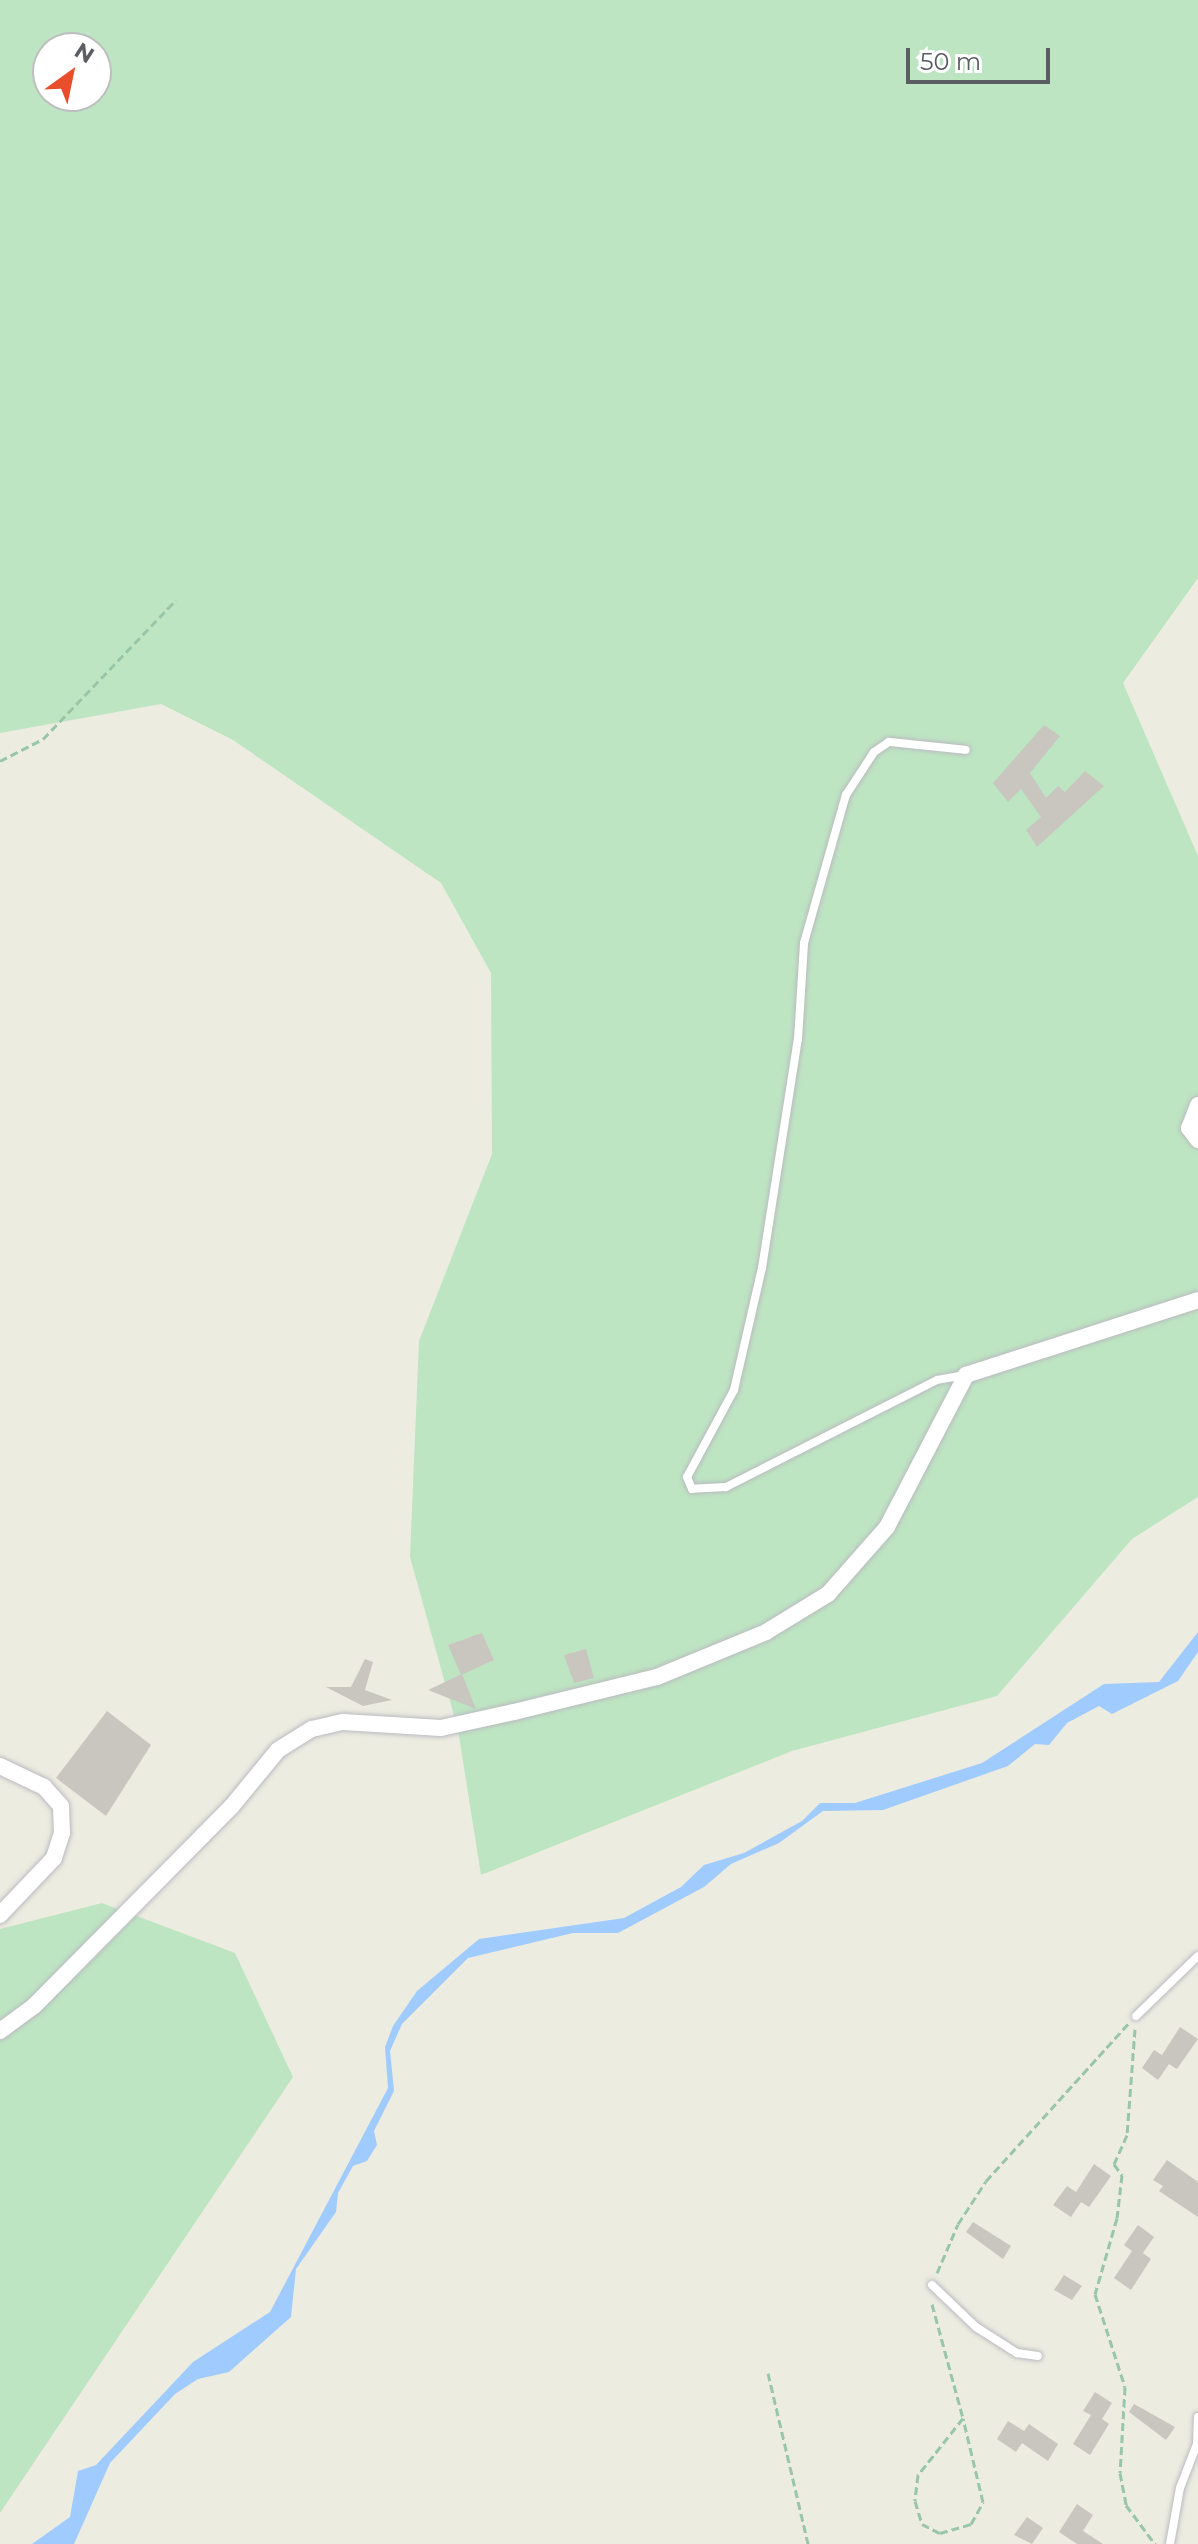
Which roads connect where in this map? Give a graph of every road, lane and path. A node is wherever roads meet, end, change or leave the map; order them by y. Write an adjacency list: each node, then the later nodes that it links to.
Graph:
1 (176, 600): 3 (path)
2 (966, 750): 7 (lane)
3 (0, 761)
4 (1198, 1105): 5 (street)
5 (1198, 1140)
6 (1198, 1300): 7 (street)
7 (966, 1375): 12 (street)
8 (0, 1766): 9 (street)
9 (0, 1915)
10 (1198, 1956): 11 (lane)
11 (1136, 2016): 13 (path); 19 (path)
12 (0, 2031)
13 (932, 2285): 14 (lane); 17 (path)
14 (1038, 2356)
15 (768, 2373): 18 (path)
16 (1198, 2417): 20 (lane)
17 (963, 2418): 17 (path)
18 (808, 2544)
19 (1155, 2544)
20 (1170, 2544)

